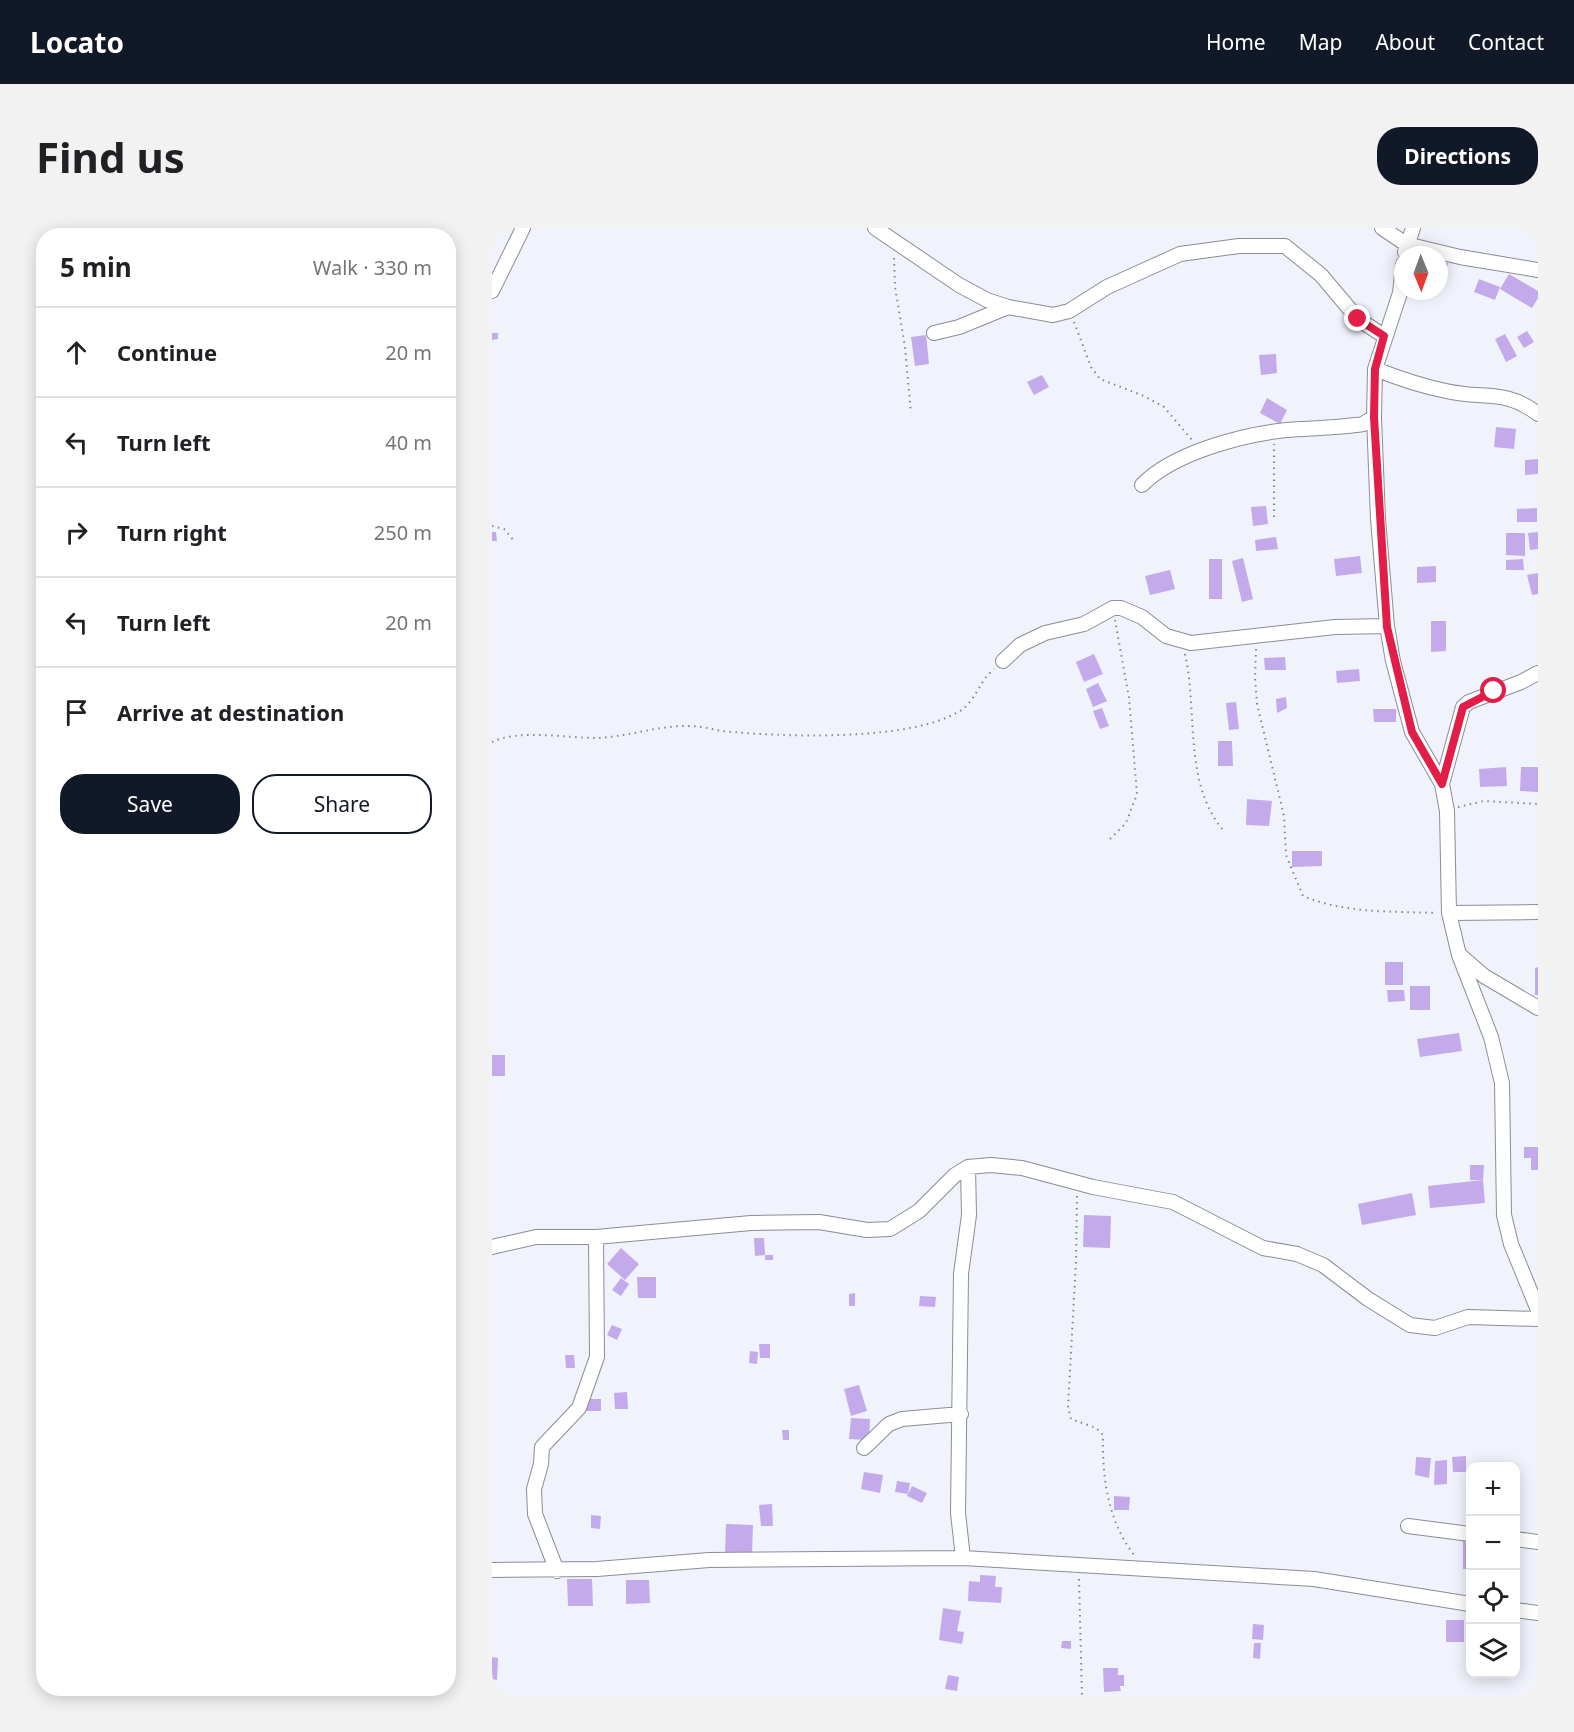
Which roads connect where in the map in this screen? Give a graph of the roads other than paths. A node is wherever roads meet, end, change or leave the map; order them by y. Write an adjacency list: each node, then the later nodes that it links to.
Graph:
1 (523, 228): 9 (street)
2 (875, 228): 11 (street)
3 (1382, 228): 5 (street)
4 (1413, 228): 6 (street)
5 (1401, 246)
6 (1406, 246)
7 (1448, 255): 8 (street)
8 (1538, 270)
9 (492, 291)
10 (1397, 300): 13 (street)
11 (1008, 307): 12 (street); 13 (street)
12 (934, 333)
13 (1384, 336): 14 (street)
14 (1375, 369): 15 (street); 16 (street)
15 (1538, 414)
16 (1374, 417): 17 (street); 18 (street)
17 (1142, 485)
18 (1387, 627): 19 (street); 21 (street)
19 (1003, 662)
20 (1538, 673): 21 (street)
21 (1442, 784): 23 (street)
22 (1538, 912): 23 (street)
23 (1449, 913): 24 (street)
24 (1459, 955): 25 (street); 29 (street)
25 (1538, 1008)
26 (968, 1167): 27 (street); 30 (street); 31 (street)
27 (596, 1237): 28 (street); 39 (street)
28 (492, 1247)
29 (1538, 1310)
30 (1538, 1319)
31 (961, 1413): 32 (street); 37 (street)
32 (864, 1448)
33 (1408, 1526): 34 (street)
34 (1466, 1533)
35 (1520, 1540): 36 (street)
36 (1538, 1542)
37 (963, 1558): 39 (street); 40 (street)
38 (492, 1570): 39 (street)
39 (557, 1571)
40 (1466, 1603)
41 (1520, 1611): 42 (street)
42 (1538, 1613)

